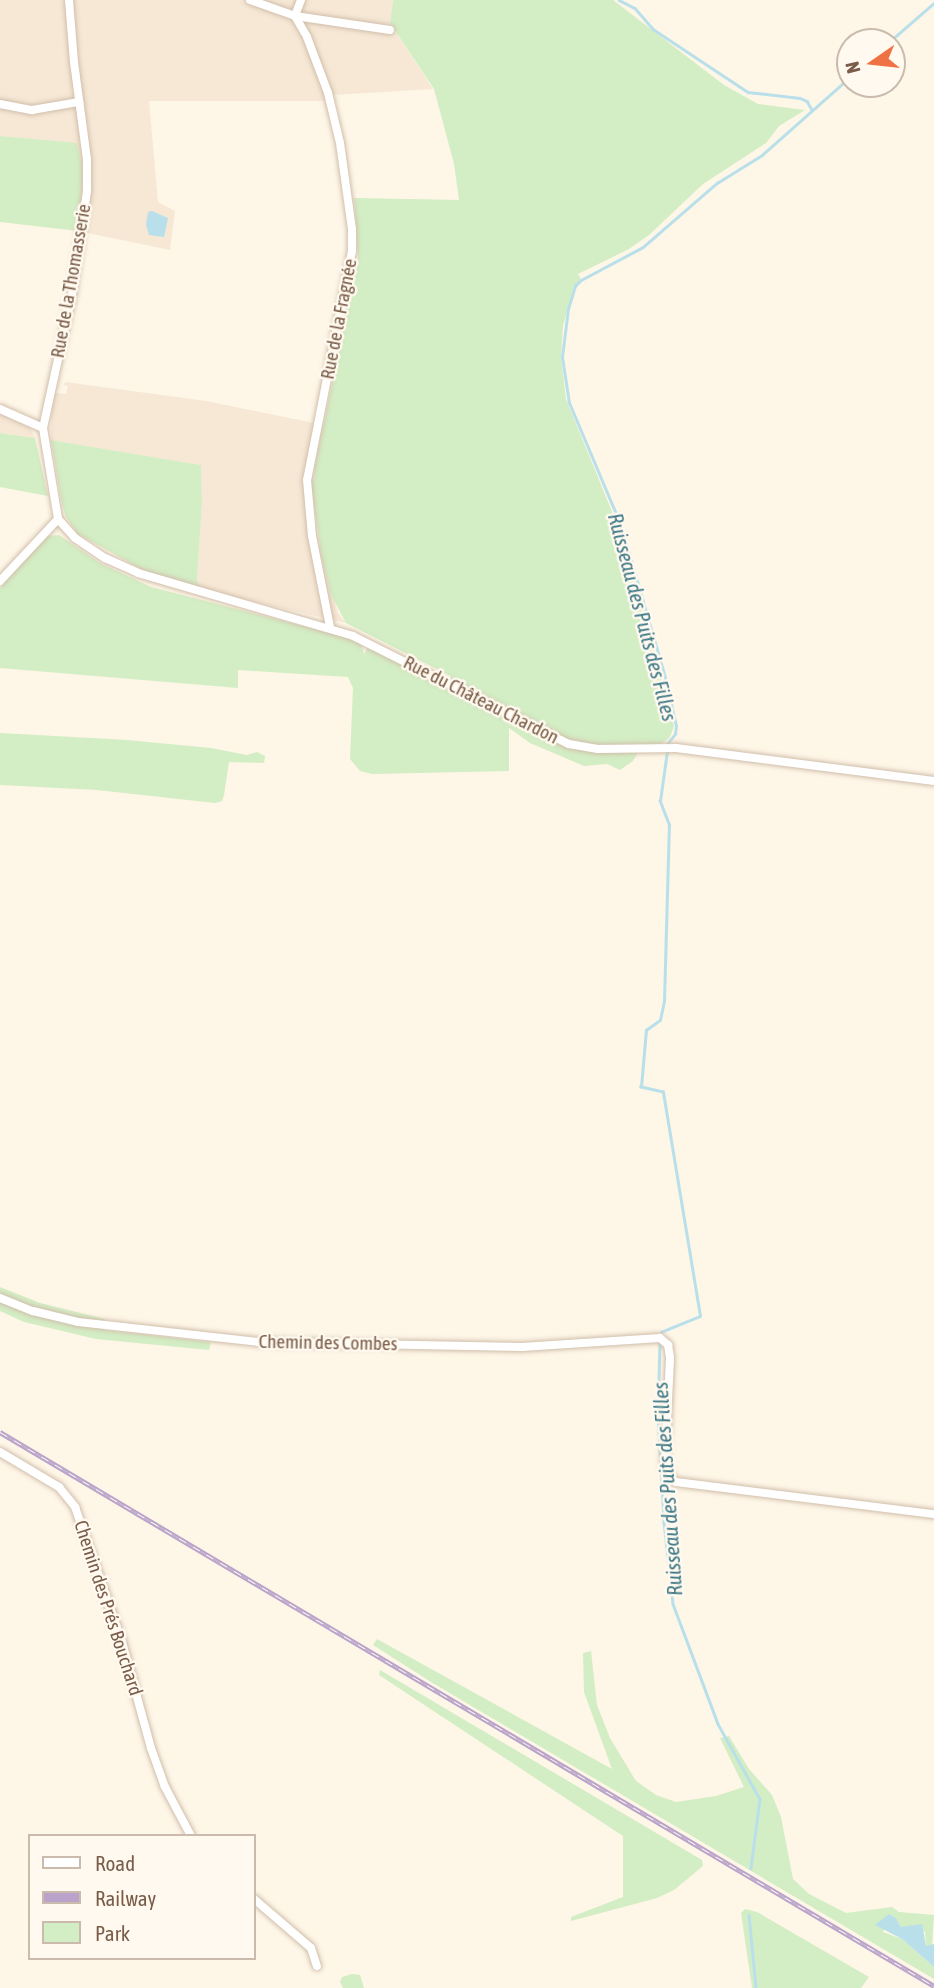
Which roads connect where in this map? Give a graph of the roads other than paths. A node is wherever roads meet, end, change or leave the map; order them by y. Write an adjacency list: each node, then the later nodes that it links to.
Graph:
1 (69, 0): 6 (street, Rue de la Thomasserie)
2 (250, 0): 4 (street)
3 (301, 0): 4 (street)
4 (295, 16): 5 (street); 12 (street, Rue de la Fragnée)
5 (390, 30)
6 (79, 102): 7 (street); 9 (street, Rue de la Thomasserie)
7 (0, 104)
8 (0, 409): 9 (street)
9 (43, 428): 10 (street, Rue de la Thomasserie)
10 (58, 519): 11 (street); 12 (street, Rue du Château Chardon)
11 (0, 581)
12 (330, 627): 13 (street, Rue du Château Chardon)
13 (934, 781)
14 (0, 1298): 16 (street, Chemin des Combes)
15 (0, 1452): 17 (street, Chemin des Prés Bouchard)
16 (934, 1514)
17 (190, 1834)
18 (256, 1901): 19 (street)
19 (317, 1966)

